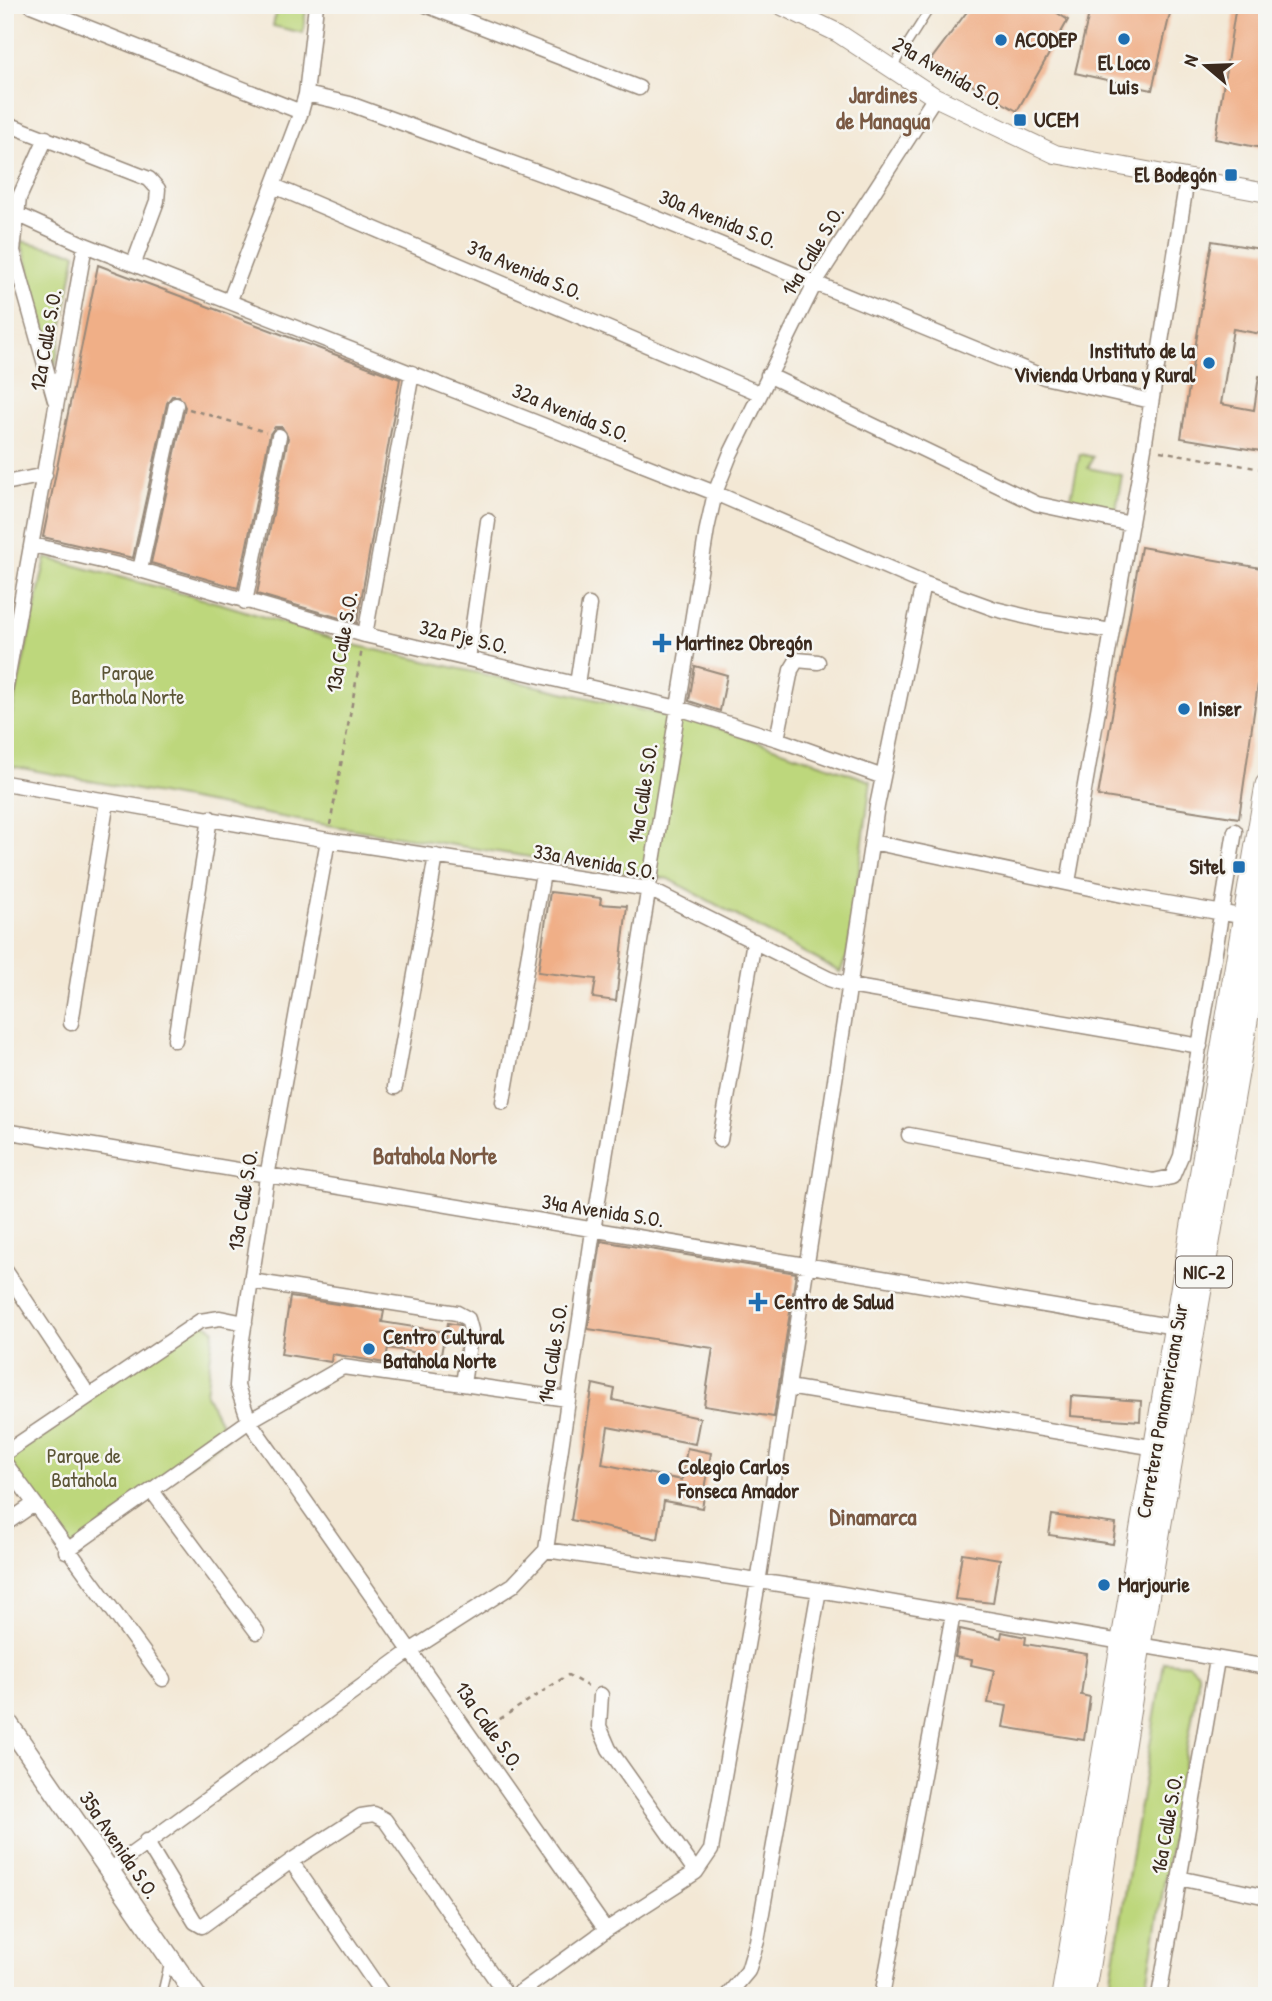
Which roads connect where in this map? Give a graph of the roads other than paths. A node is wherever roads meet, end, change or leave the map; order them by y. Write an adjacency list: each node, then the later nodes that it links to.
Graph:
1 (31, 5): 10 (street)
2 (316, 5): 8 (street)
3 (426, 5): 7 (street)
4 (780, 5): 6 (street, 29a Avenida S.O.)
5 (932, 5): 6 (lane)
6 (892, 69): 9 (street, 29a Avenida S.O.)
7 (639, 88)
8 (306, 94): 10 (street); 19 (street, 30a Avenida S.O.)
9 (935, 97): 13 (street, 29a Avenida S.O.); 19 (street, 14a Calle S.O.)
10 (301, 112): 14 (street)
11 (5, 123): 12 (street)
12 (46, 138): 16 (street); 18 (street)
13 (1187, 179): 15 (street, 29a Avenida S.O.); 24 (street)
14 (274, 186): 20 (street); 23 (street, 31a Avenida S.O.)
15 (1267, 192)
16 (19, 215): 17 (street, 32a Avenida S.O.); 25 (street)
17 (85, 244): 18 (street, 32a Avenida S.O.); 25 (street, 12a Calle S.O.)
18 (134, 263): 20 (street, 32a Avenida S.O.)
19 (816, 281): 22 (street, 14a Calle S.O.); 24 (street, 30a Avenida S.O.)
20 (230, 300): 21 (street, 32a Avenida S.O.)
21 (412, 373): 30 (street, 32a Avenida S.O.); 40 (street, 13a Calle S.O.)
22 (768, 375): 23 (street, 14a Calle S.O.); 32 (street)
23 (760, 393): 30 (street, 14a Calle S.O.)
24 (1151, 401): 32 (street)
25 (56, 404): 28 (street, 12a Calle S.O.)
26 (176, 405): 34 (street)
27 (279, 436): 36 (street)
28 (45, 475): 29 (street); 33 (street, 12a Calle S.O.)
29 (5, 483)
30 (715, 493): 35 (street, 32a Avenida S.O.); 45 (street, 14a Calle S.O.)
31 (488, 521): 41 (street)
32 (1131, 524): 39 (street)
33 (33, 545): 34 (street, 32a Pje S.O.); 38 (street, 12a Calle S.O.)
34 (140, 570): 36 (street, 32a Pje S.O.)
35 (923, 583): 39 (street, 32a Avenida S.O.); 47 (street)
36 (245, 602): 40 (street, 32a Pje S.O.)
37 (589, 606): 43 (street)
38 (13, 616): 44 (street, 12a Calle S.O.)
39 (1112, 631): 57 (street)
40 (365, 635): 41 (street, 32a Pje S.O.)
41 (468, 659): 43 (street, 32a Pje S.O.)
42 (818, 662): 46 (street)
43 (576, 684): 45 (street, 32a Pje S.O.)
44 (5, 691)
45 (678, 708): 46 (street, 32a Pje S.O.); 58 (street, 14a Calle S.O.)
46 (778, 739): 47 (street, 32a Pje S.O.)
47 (883, 777): 54 (street)
48 (5, 783): 50 (street, 33a Avenida S.O.)
49 (1267, 785): 61 (highway, Carretera Panamericana Sur / NIC-2)
50 (107, 801): 51 (street, 33a Avenida S.O.); 64 (street)
51 (210, 818): 53 (street, 33a Avenida S.O.); 65 (street)
52 (1235, 831): 60 (street)
53 (328, 840): 55 (street, 33a Avenida S.O.); 72 (street, 13a Calle S.O.)
54 (872, 842): 57 (street); 63 (street)
55 (436, 856): 56 (street, 33a Avenida S.O.); 67 (street)
56 (543, 873): 58 (street, 33a Avenida S.O.); 68 (street)
57 (1068, 882): 60 (street)
58 (649, 889): 62 (street, 33a Avenida S.O.); 73 (street, 14a Calle S.O.)
59 (1267, 898): 61 (highway, Carretera Panamericana Sur / NIC-2)
60 (1221, 912): 61 (street); 66 (street)
61 (1258, 920): 78 (highway, Carretera Panamericana Sur / NIC-2)
62 (754, 941): 63 (street, 33a Avenida S.O.); 71 (street)
63 (850, 986): 66 (street, 33a Avenida S.O.); 74 (street)
64 (71, 1023)
65 (175, 1040)
66 (1200, 1046): 70 (street)
67 (395, 1087)
68 (503, 1102)
69 (5, 1131): 72 (street, 34a Avenida S.O.)
70 (909, 1135)
71 (720, 1140)
72 (267, 1177): 73 (street, 34a Avenida S.O.); 76 (street, 13a Calle S.O.)
73 (593, 1231): 74 (street, 34a Avenida S.O.); 82 (street, 14a Calle S.O.)
74 (808, 1264): 78 (street, 34a Avenida S.O.); 80 (street)
75 (5, 1270): 81 (street)
76 (251, 1281): 77 (street, 13a Calle S.O.); 79 (street)
77 (245, 1323): 81 (street); 83 (street, 13a Calle S.O.)
78 (1185, 1329): 84 (highway, Carretera Panamericana Sur / NIC-2); 96 (highway, Carretera Panamericana Sur / NIC-2)
79 (463, 1384): 82 (street); 83 (street)
80 (788, 1387): 84 (street); 92 (street)
81 (89, 1396): 85 (street)
82 (567, 1399): 90 (street, 14a Calle S.O.)
83 (249, 1421): 87 (street); 97 (street, 13a Calle S.O.)
84 (1156, 1448): 96 (highway, Carretera Panamericana Sur / NIC-2)
85 (5, 1453)
86 (5, 1463): 88 (street)
87 (152, 1490): 91 (street); 95 (street)
88 (34, 1504): 89 (street); 91 (street)
89 (5, 1524)
90 (546, 1550): 92 (street); 97 (street)
91 (66, 1551): 100 (street)
92 (758, 1583): 93 (street); 106 (street)
93 (820, 1590): 94 (street); 116 (street)
94 (953, 1614): 96 (street); 117 (street)
95 (257, 1632)
96 (1131, 1643): 98 (street); 118 (highway, Carretera Panamericana Sur / NIC-2); 119 (highway, Carretera Panamericana Sur / NIC-2)
97 (410, 1651): 103 (street); 109 (street, 13a Calle S.O.)
98 (1217, 1660): 99 (street); 107 (street, 16a Calle S.O.)
99 (1267, 1667)
100 (163, 1679)
101 (601, 1695): 106 (street)
102 (5, 1719): 105 (main road, 35a Avenida S.O.)
103 (146, 1841): 104 (street); 105 (street)
104 (291, 1861): 113 (street); 114 (street)
105 (110, 1870): 110 (main road, 35a Avenida S.O.)
106 (696, 1872): 109 (street)
107 (1179, 1878): 108 (street); 120 (street, 16a Calle S.O.)
108 (1267, 1897)
109 (606, 1930): 115 (street)
110 (170, 1960): 111 (lane); 112 (main road, 35a Avenida S.O.)
111 (161, 1996)
112 (196, 1996)
113 (384, 1996)
114 (507, 1996)
115 (515, 1996)
116 (727, 1996)
117 (882, 1996)
118 (1063, 1996)
119 (1083, 1996)
120 (1158, 1996)

